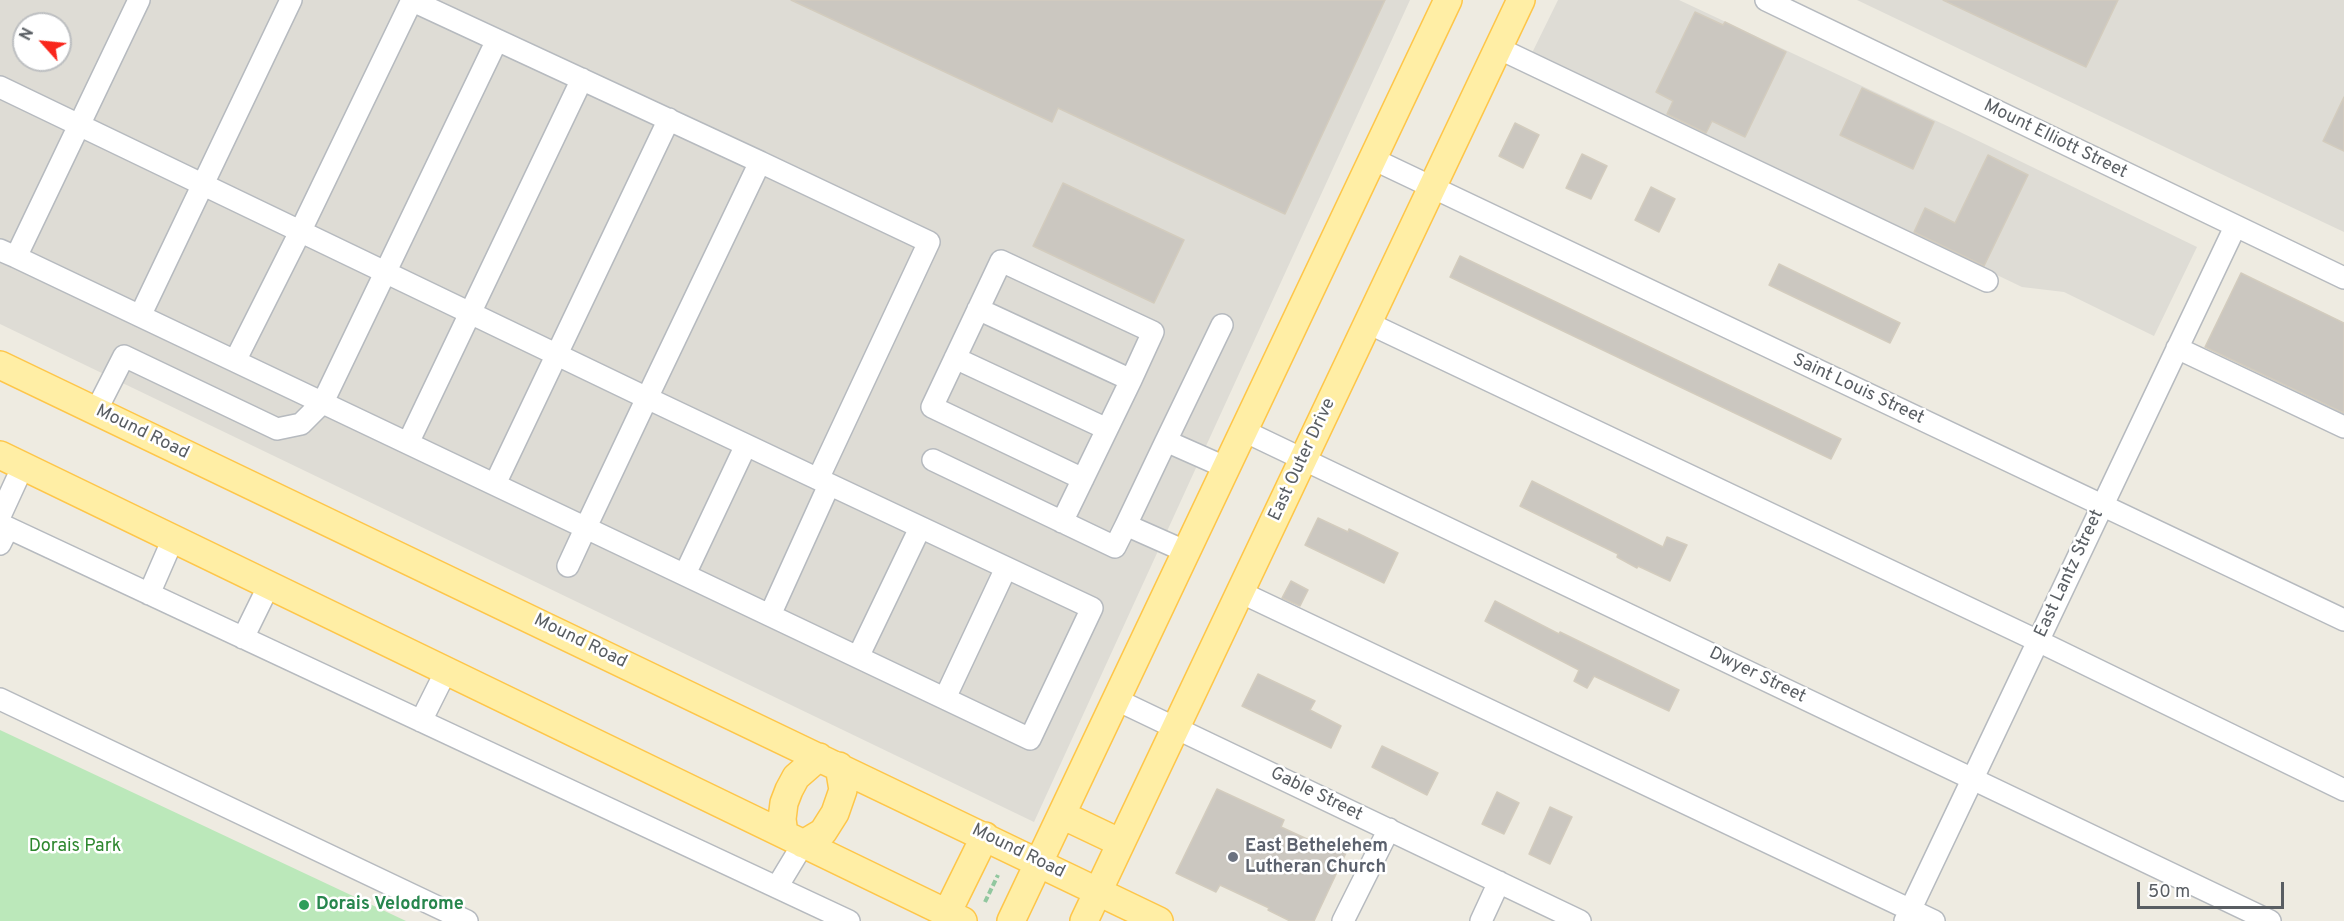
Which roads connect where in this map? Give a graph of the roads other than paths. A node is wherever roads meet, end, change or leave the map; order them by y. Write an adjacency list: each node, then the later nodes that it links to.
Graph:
1 (291, 0): 15 (street)
2 (412, 0): 7 (street); 18 (street)
3 (1448, 0): 13 (main road)
4 (1521, 0): 8 (main road, East Outer Drive)
5 (1766, 0): 17 (street, Mount Elliott Street)
6 (132, 2): 12 (street)
7 (497, 40): 9 (street); 20 (street)
8 (1498, 48): 16 (main road, East Outer Drive); 22 (street)
9 (582, 79): 11 (street); 24 (street)
10 (0, 87): 12 (street)
11 (669, 119): 14 (street); 29 (street)
12 (79, 125): 15 (street); 19 (street)
13 (1373, 159): 16 (street, Saint Louis Street); 39 (main road)
14 (760, 162): 34 (street); 48 (street)
15 (203, 185): 18 (street); 25 (street)
16 (1432, 187): 26 (main road, East Outer Drive); 50 (street, Saint Louis Street)
17 (2235, 227): 21 (street, Mount Elliott Street); 28 (street, East Lantz Street)
18 (300, 232): 20 (street); 31 (street)
19 (8, 254): 25 (street)
20 (385, 272): 24 (street); 35 (street)
21 (2344, 278)
22 (1987, 281)
23 (978, 309): 30 (street); 33 (street); 33 (street)
24 (470, 313): 29 (street); 41 (street)
25 (140, 316): 31 (street)
26 (1368, 323): 44 (main road, East Outer Drive); 67 (street)
27 (1222, 325): 40 (street)
28 (2177, 348): 37 (street); 50 (street, East Lantz Street)
29 (557, 355): 34 (street); 49 (street)
30 (955, 358): 38 (street); 47 (street)
31 (235, 361): 35 (street)
32 (2, 372): 36 (main road, Mound Road)
33 (1131, 380): 38 (street)
34 (647, 398): 42 (street); 53 (street)
35 (323, 402): 36 (street); 41 (street)
36 (96, 411): 75 (main road, Mound Road)
37 (2344, 427)
38 (1107, 429): 47 (street)
39 (1244, 431): 44 (street, Dwyer Street); 46 (main road)
40 (1166, 441): 46 (street); 52 (street)
41 (408, 443): 49 (street)
42 (746, 445): 48 (street); 60 (street)
43 (933, 460): 51 (street)
44 (1303, 460): 62 (main road, East Outer Drive); 76 (street, Dwyer Street)
45 (12, 461): 54 (street); 56 (main road)
46 (1227, 468): 57 (main road)
47 (1083, 479): 51 (street)
48 (823, 482): 55 (street); 64 (street)
49 (495, 484): 53 (street)
50 (2102, 506): 65 (street, Saint Louis Street); 67 (street, East Lantz Street)
51 (1062, 522): 52 (street)
52 (1126, 525): 57 (street)
53 (586, 527): 58 (street); 60 (street)
54 (2, 528): 63 (street)
55 (920, 528): 59 (street); 68 (street)
56 (173, 539): 61 (main road); 63 (street)
57 (1187, 552): 72 (main road)
58 (568, 566)
59 (1006, 568): 70 (street); 70 (street)
60 (685, 574): 64 (street)
61 (269, 585): 66 (street); 69 (main road)
62 (1240, 592): 74 (main road, East Outer Drive); 87 (street)
63 (148, 594): 66 (street)
64 (770, 615): 68 (street)
65 (2344, 620)
66 (243, 638): 73 (street)
67 (2038, 641): 76 (street, East Lantz Street); 77 (street)
68 (858, 657): 70 (street)
69 (446, 671): 73 (street); 81 (main road)
70 (945, 698)
71 (0, 699): 90 (street)
72 (1117, 700): 74 (street, Gable Street); 78 (main road)
73 (421, 721): 85 (street)
74 (1176, 728): 79 (street, Gable Street); 82 (main road, East Outer Drive)
75 (829, 762): 80 (main road, Mound Road); 81 (main road); 81 (main road)
76 (1972, 779): 87 (street, East Lantz Street); 98 (street, Dwyer Street)
77 (2344, 790)
78 (1062, 815): 82 (main road); 83 (main road)
79 (1389, 829): 84 (street, Gable Street); 94 (street)
80 (985, 836): 83 (main road, Mound Road); 88 (main road)
81 (794, 839): 85 (street); 88 (main road)
82 (1121, 843): 86 (main road, East Outer Drive)
83 (1039, 862): 86 (main road, Mound Road); 92 (main road)
84 (1499, 882): 95 (street); 96 (street, Gable Street)
85 (777, 887): 91 (street)
86 (1099, 891): 89 (main road, Mound Road); 93 (main road, East Outer Drive)
87 (1908, 915): 97 (street)
88 (955, 917)
89 (1153, 920)
90 (467, 921)
91 (849, 921)
92 (1011, 921)
93 (1084, 921)
94 (1343, 921)
95 (1481, 921)
96 (1580, 921)
97 (1934, 921)
98 (2270, 921)

